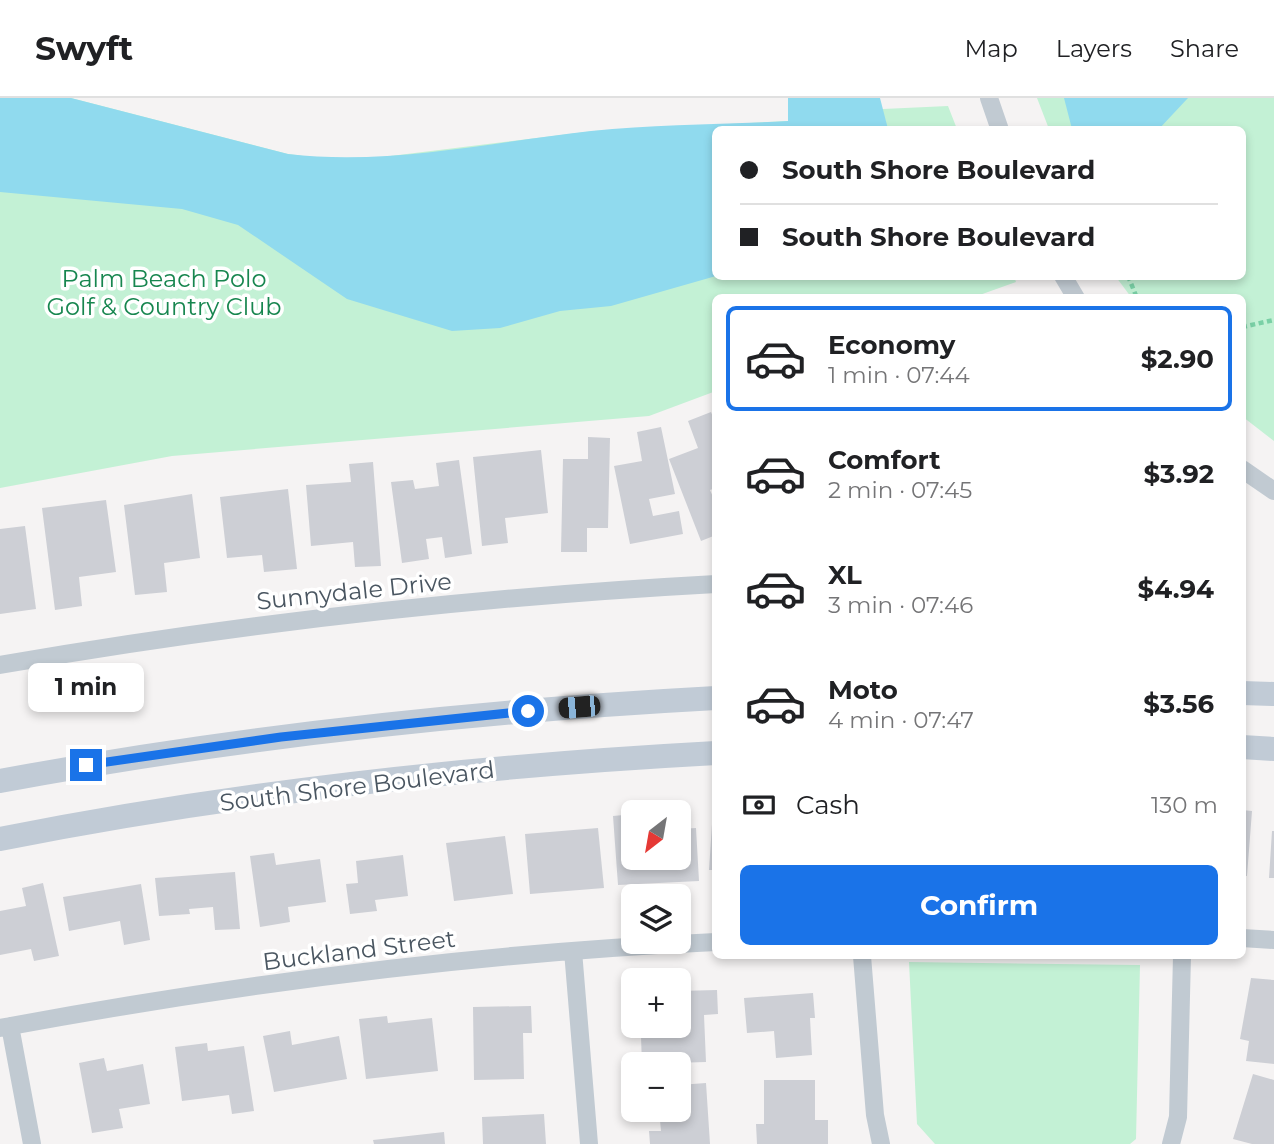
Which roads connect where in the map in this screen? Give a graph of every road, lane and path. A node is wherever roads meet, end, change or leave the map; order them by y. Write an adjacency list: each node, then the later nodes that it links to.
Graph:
1 (989, 98): 2 (street)
2 (999, 126)
3 (1274, 320): 4 (path)
4 (1246, 326)
5 (1246, 473): 6 (street)
6 (1274, 491)
7 (712, 583): 8 (street, Sunnydale Drive)
8 (0, 665)
9 (1246, 693): 10 (street)
10 (1274, 694)
11 (712, 698): 15 (street)
12 (1246, 747): 13 (street)
13 (1274, 749)
14 (712, 753): 16 (street, South Shore Boulevard)
15 (0, 781)
16 (0, 839)
17 (1246, 938): 18 (street)
18 (1274, 940)
19 (712, 942): 20 (street, Buckland Street)
20 (573, 951): 23 (street, Buckland Street); 25 (street)
21 (862, 959): 26 (street)
22 (1182, 959): 27 (street)
23 (5, 1027): 24 (street)
24 (32, 1144)
25 (589, 1144)
26 (881, 1144)
27 (1171, 1144)

